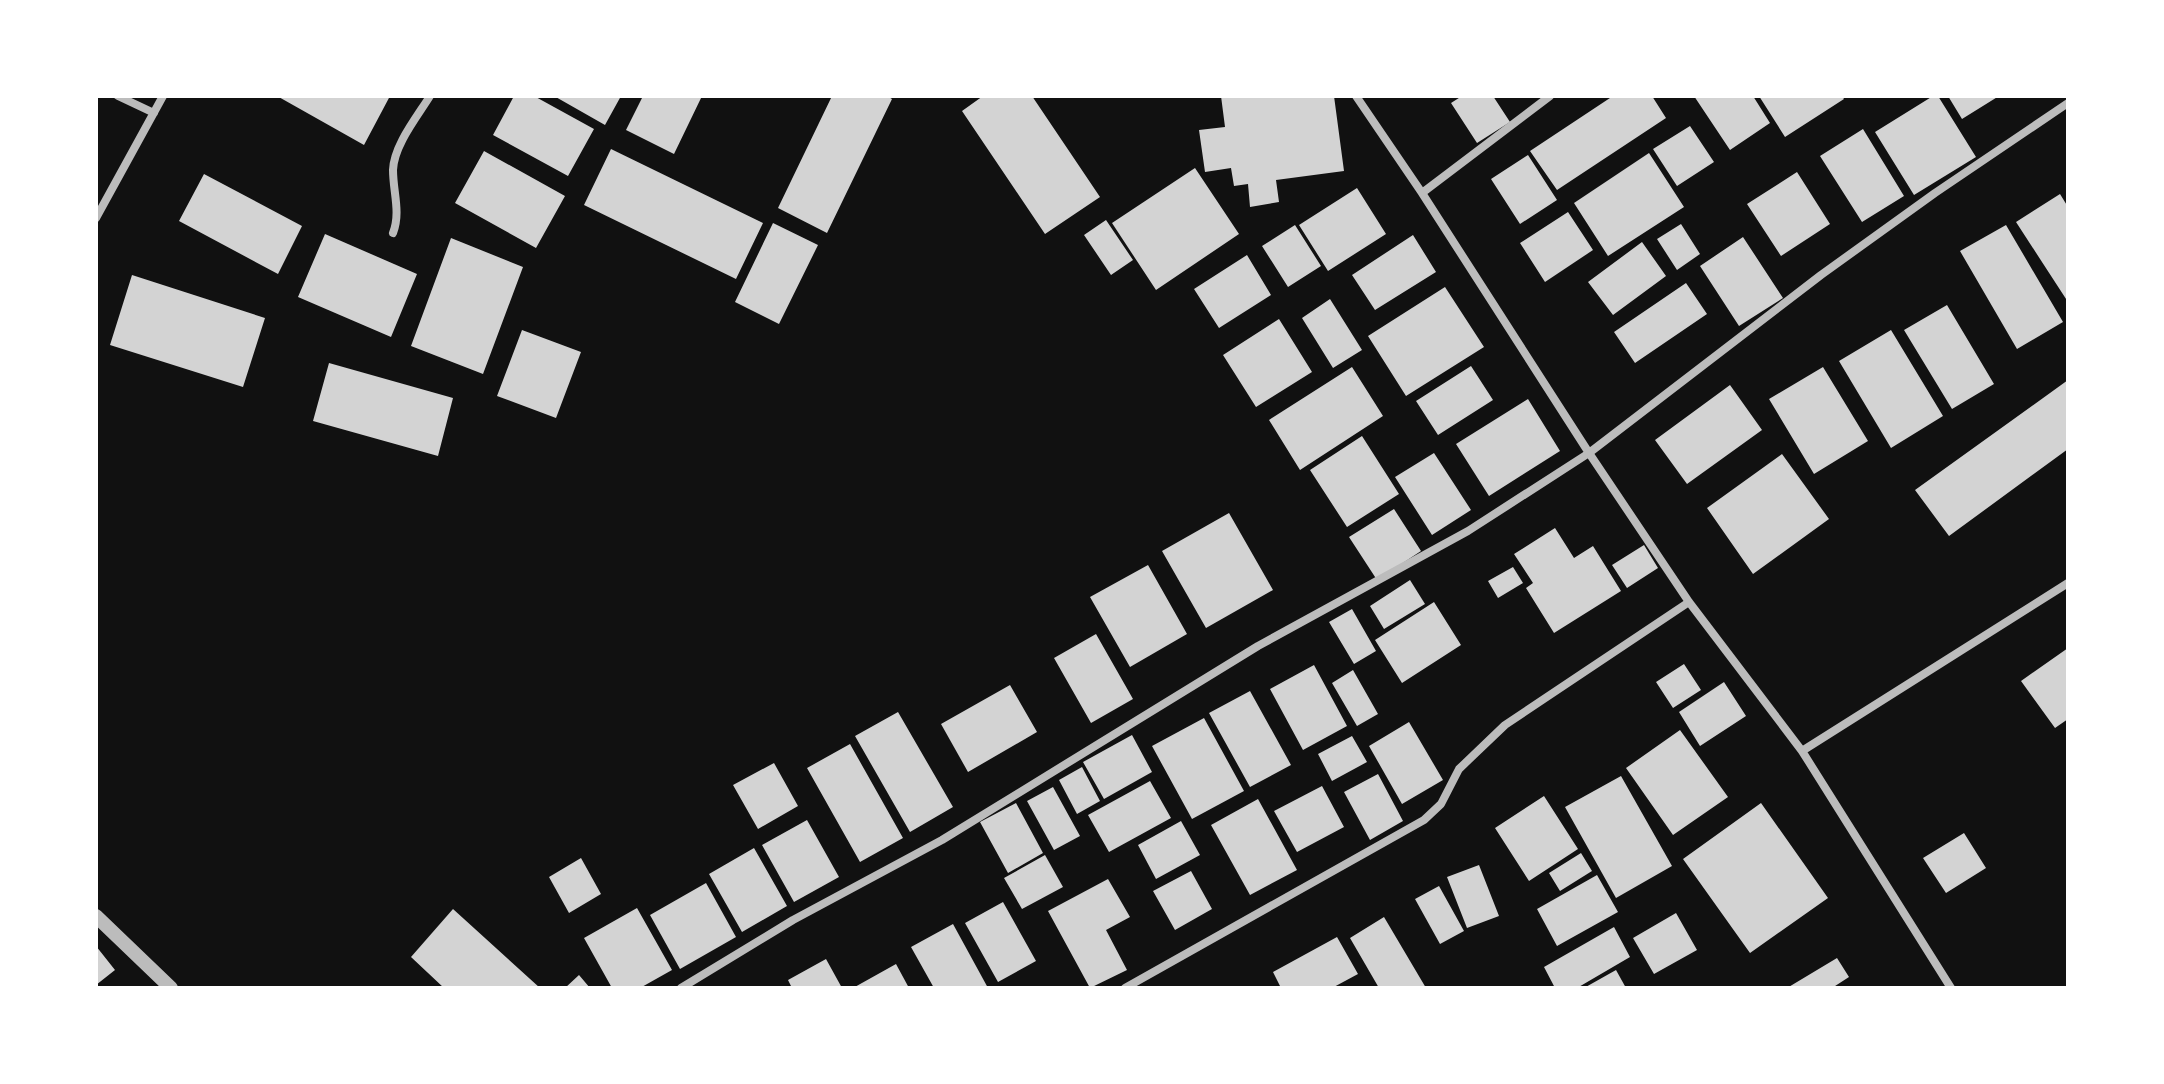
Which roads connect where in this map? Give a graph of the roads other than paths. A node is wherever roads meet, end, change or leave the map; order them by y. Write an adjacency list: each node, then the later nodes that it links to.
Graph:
1 (118, 96): 7 (street)
2 (163, 96): 7 (street)
3 (430, 96): 10 (street)
4 (1356, 96): 8 (street)
5 (1550, 96): 8 (street)
6 (2068, 103): 11 (street)
7 (154, 113): 9 (street)
8 (1422, 193): 11 (street)
9 (96, 218)
10 (393, 233)
11 (1589, 453): 13 (street); 17 (street)
12 (2068, 583): 14 (street)
13 (1689, 602): 14 (street); 18 (street)
14 (1802, 751): 19 (street)
15 (96, 916): 16 (street)
16 (171, 988)
17 (681, 988)
18 (1125, 988)
19 (1951, 988)

